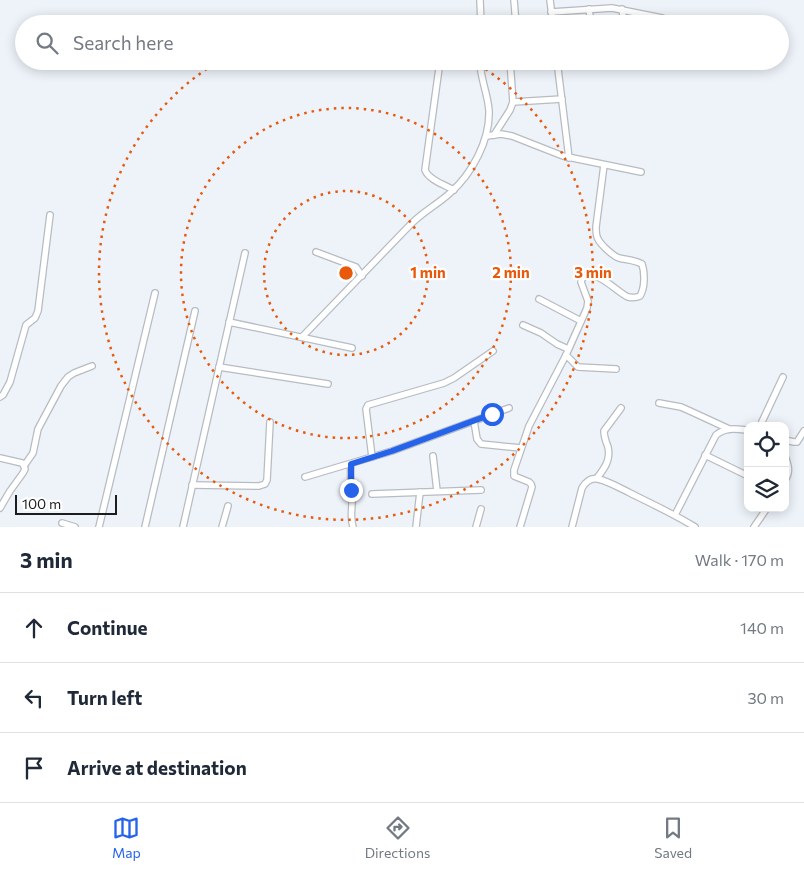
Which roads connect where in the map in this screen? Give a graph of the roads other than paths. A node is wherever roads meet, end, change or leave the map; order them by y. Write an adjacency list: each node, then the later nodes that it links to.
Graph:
1 (480, 0): 7 (street)
2 (514, 0): 8 (street)
3 (550, 0): 6 (street)
4 (589, 8): 5 (street); 6 (street); 10 (street)
5 (622, 9): 11 (street); 12 (street)
6 (551, 12): 9 (street)
7 (481, 15)
8 (515, 15)
9 (552, 15)
10 (590, 15)
11 (623, 15)
12 (649, 15)
13 (439, 70): 24 (street)
14 (480, 70): 20 (street)
15 (511, 70): 18 (street)
16 (558, 70): 17 (street)
17 (562, 99): 18 (street); 21 (street)
18 (513, 102): 19 (street)
19 (494, 135): 20 (street); 21 (street)
20 (487, 136): 24 (street)
21 (569, 158): 22 (street)
22 (604, 165): 23 (street); 32 (street)
23 (641, 172)
24 (454, 190): 28 (street)
25 (50, 215): 44 (street)
26 (316, 252): 28 (street)
27 (245, 253): 33 (street)
28 (362, 276): 35 (street)
29 (155, 292): 77 (street)
30 (539, 299): 32 (street)
31 (195, 311): 78 (street)
32 (581, 321): 38 (street)
33 (229, 322): 35 (street); 40 (street)
34 (524, 325): 38 (street)
35 (302, 338): 36 (street)
36 (352, 348)
37 (493, 351): 58 (street)
38 (567, 352): 41 (street); 55 (street)
39 (92, 366): 61 (street)
40 (219, 367): 43 (street); 65 (street)
41 (616, 369)
42 (783, 377): 50 (street)
43 (328, 384)
44 (0, 397)
45 (659, 403): 51 (street)
46 (508, 408): 48 (street)
47 (621, 408): 64 (street)
48 (474, 421): 55 (street); 58 (street)
49 (270, 422): 65 (street)
50 (762, 422)
51 (729, 428): 52 (street); 56 (street)
52 (744, 430)
53 (804, 431): 54 (street)
54 (789, 441)
55 (521, 448): 84 (street)
56 (705, 455): 62 (street); 74 (street)
57 (433, 456): 68 (street)
58 (372, 457): 60 (street)
59 (0, 458): 61 (street)
60 (351, 464): 63 (street); 81 (street)
61 (24, 466): 71 (street)
62 (744, 474)
63 (305, 477)
64 (597, 478): 74 (street); 85 (street)
65 (192, 485): 79 (street)
66 (482, 490): 68 (street)
67 (420, 492): 68 (street); 69 (street); 82 (street)
68 (437, 492)
69 (372, 494)
70 (228, 506): 80 (street)
71 (0, 508)
72 (481, 509): 83 (street)
73 (763, 512): 87 (street)
74 (675, 515): 86 (street)
75 (62, 523): 76 (street)
76 (75, 527)
77 (99, 527)
78 (145, 527)
79 (182, 527)
80 (222, 527)
81 (353, 527)
82 (416, 527)
83 (476, 527)
84 (520, 527)
85 (572, 527)
86 (695, 527)
87 (754, 527)

